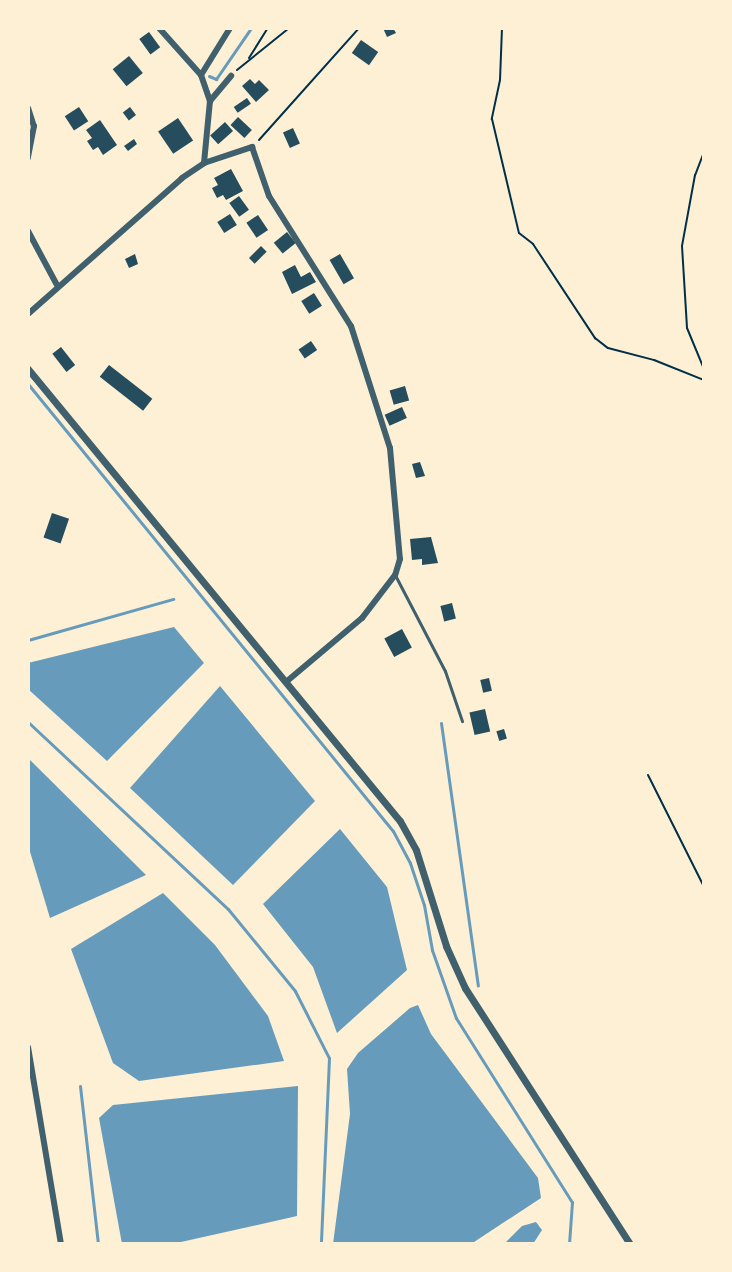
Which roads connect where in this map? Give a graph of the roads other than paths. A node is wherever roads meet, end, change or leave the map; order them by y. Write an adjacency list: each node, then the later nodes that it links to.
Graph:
1 (159, 28): 3 (street)
2 (230, 28): 3 (street)
3 (201, 75): 5 (street)
4 (231, 76): 5 (street)
5 (210, 101): 8 (street)
6 (28, 108): 7 (street)
7 (28, 158)
8 (204, 163): 10 (street); 13 (street)
9 (28, 231): 10 (street)
10 (57, 285): 11 (street)
11 (28, 314)
12 (28, 369): 14 (street)
13 (395, 575): 14 (street); 15 (lane)
14 (286, 682): 18 (street)
15 (462, 721)
16 (28, 1049): 17 (street)
17 (61, 1244)
18 (630, 1244)

